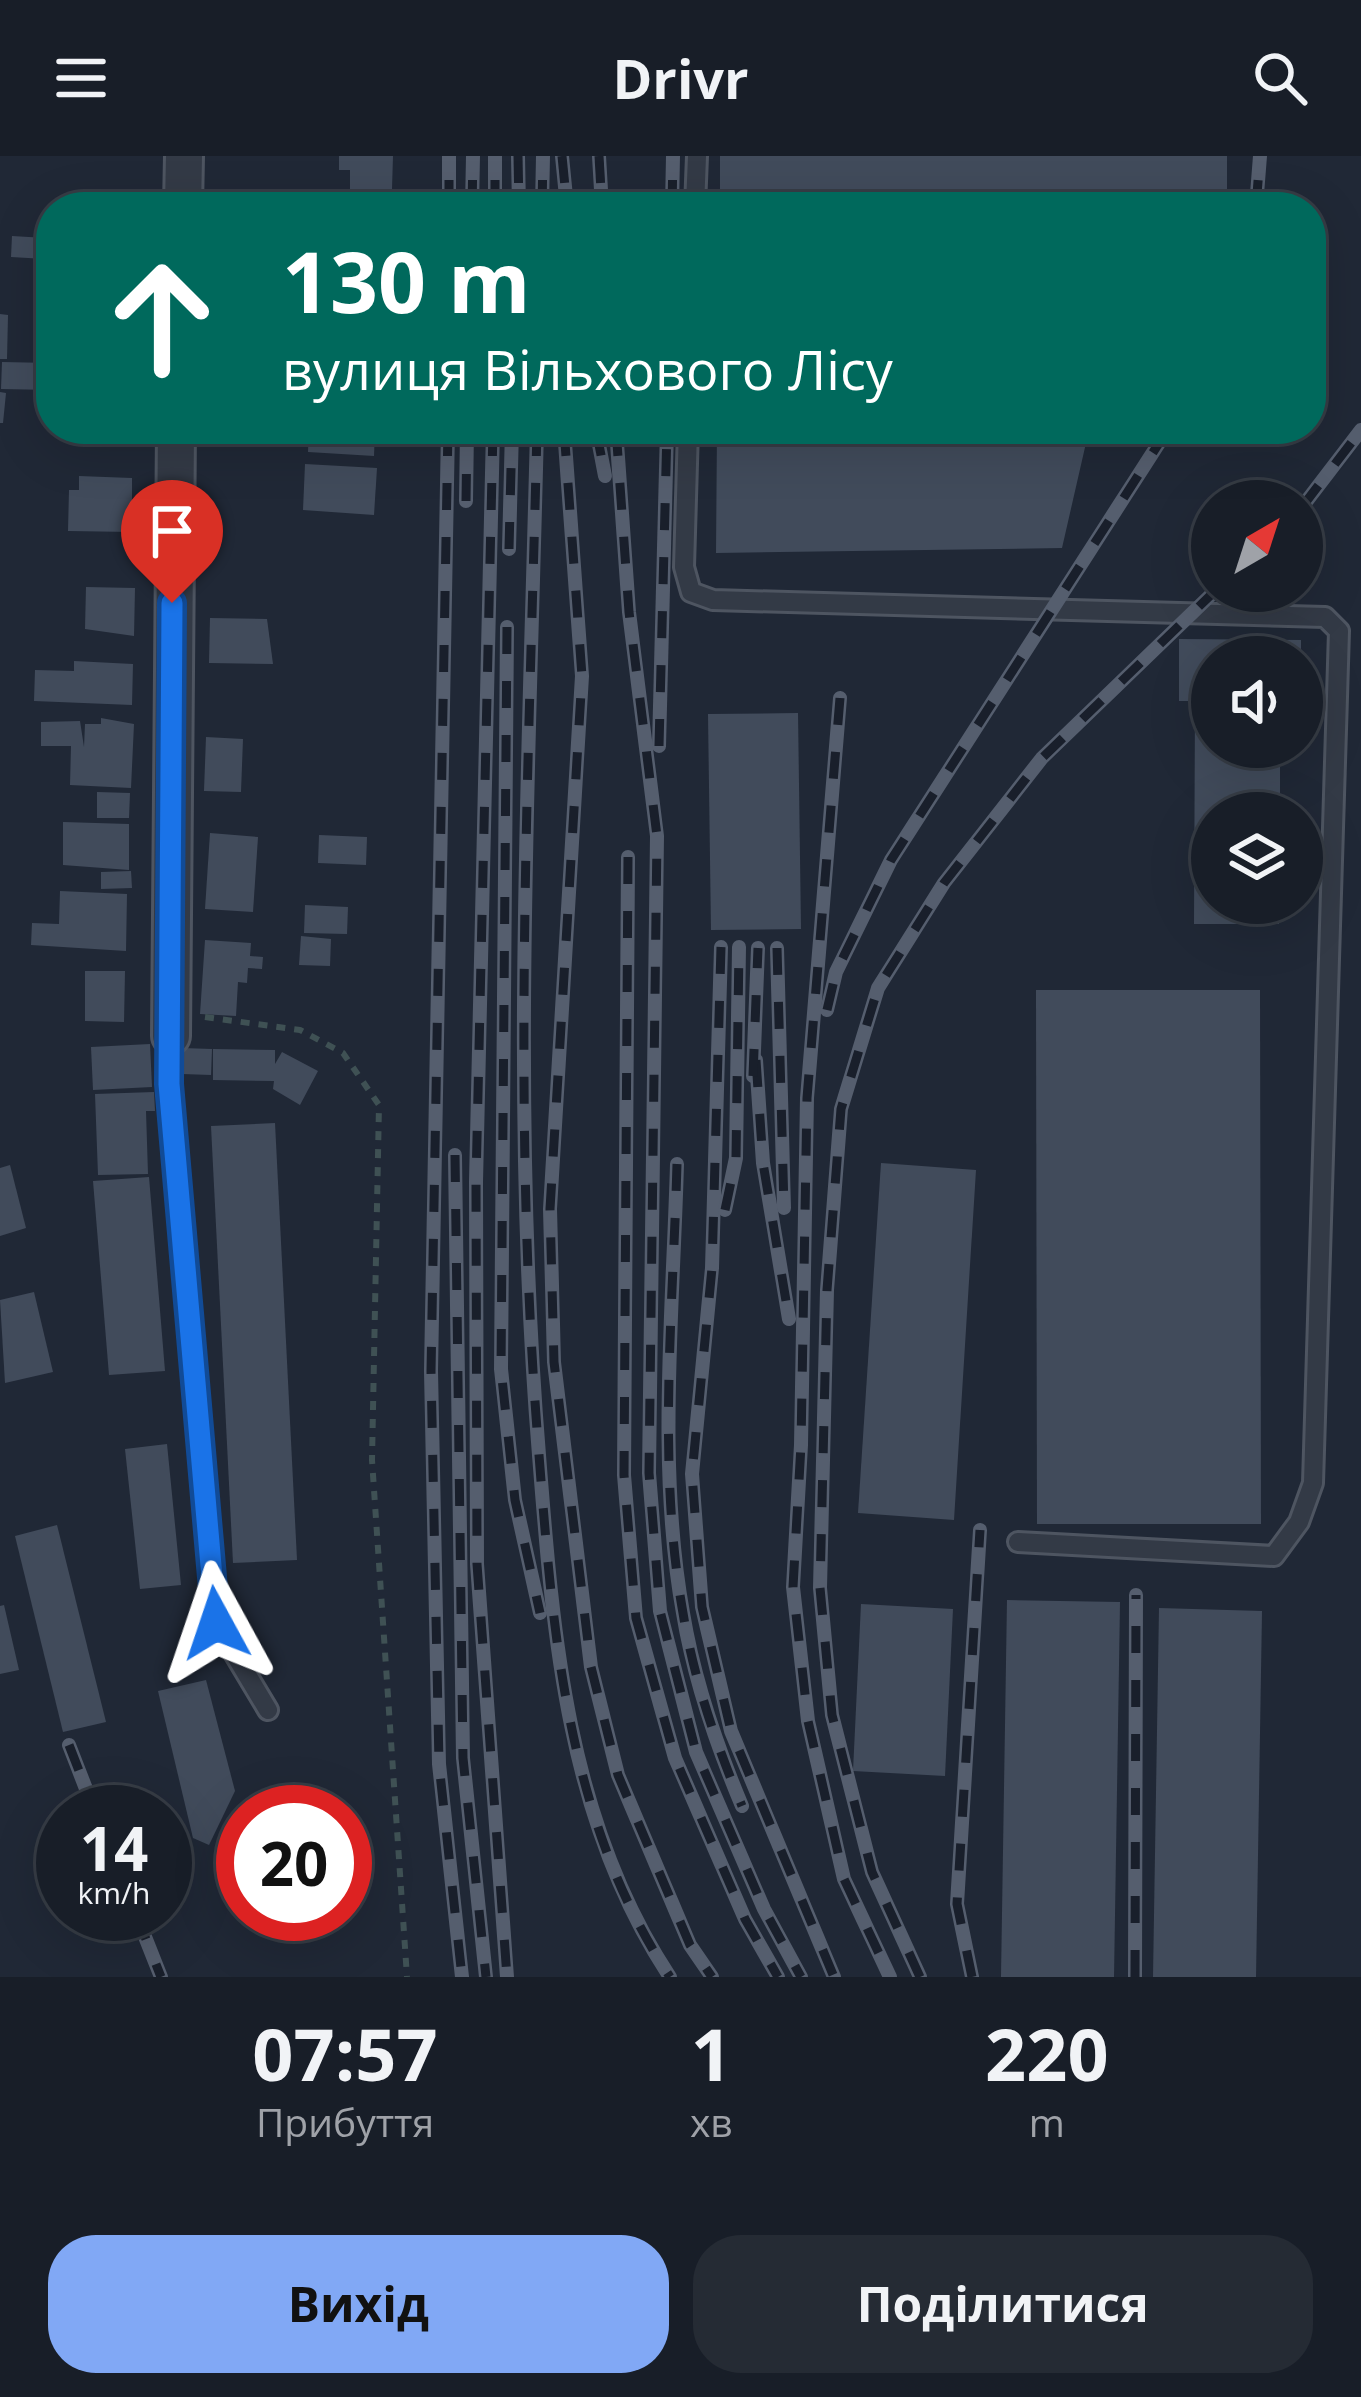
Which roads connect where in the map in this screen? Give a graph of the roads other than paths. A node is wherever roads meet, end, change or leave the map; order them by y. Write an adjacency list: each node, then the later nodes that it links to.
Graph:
1 (184, 156): 3 (street)
2 (697, 156): 4 (lane)
3 (183, 192)
4 (696, 192)
5 (176, 444): 9 (street)
6 (688, 444): 8 (lane)
7 (1361, 622): 8 (lane)
8 (1339, 631): 10 (lane)
9 (171, 1025): 11 (lane)
10 (1018, 1541)
11 (268, 1710)

